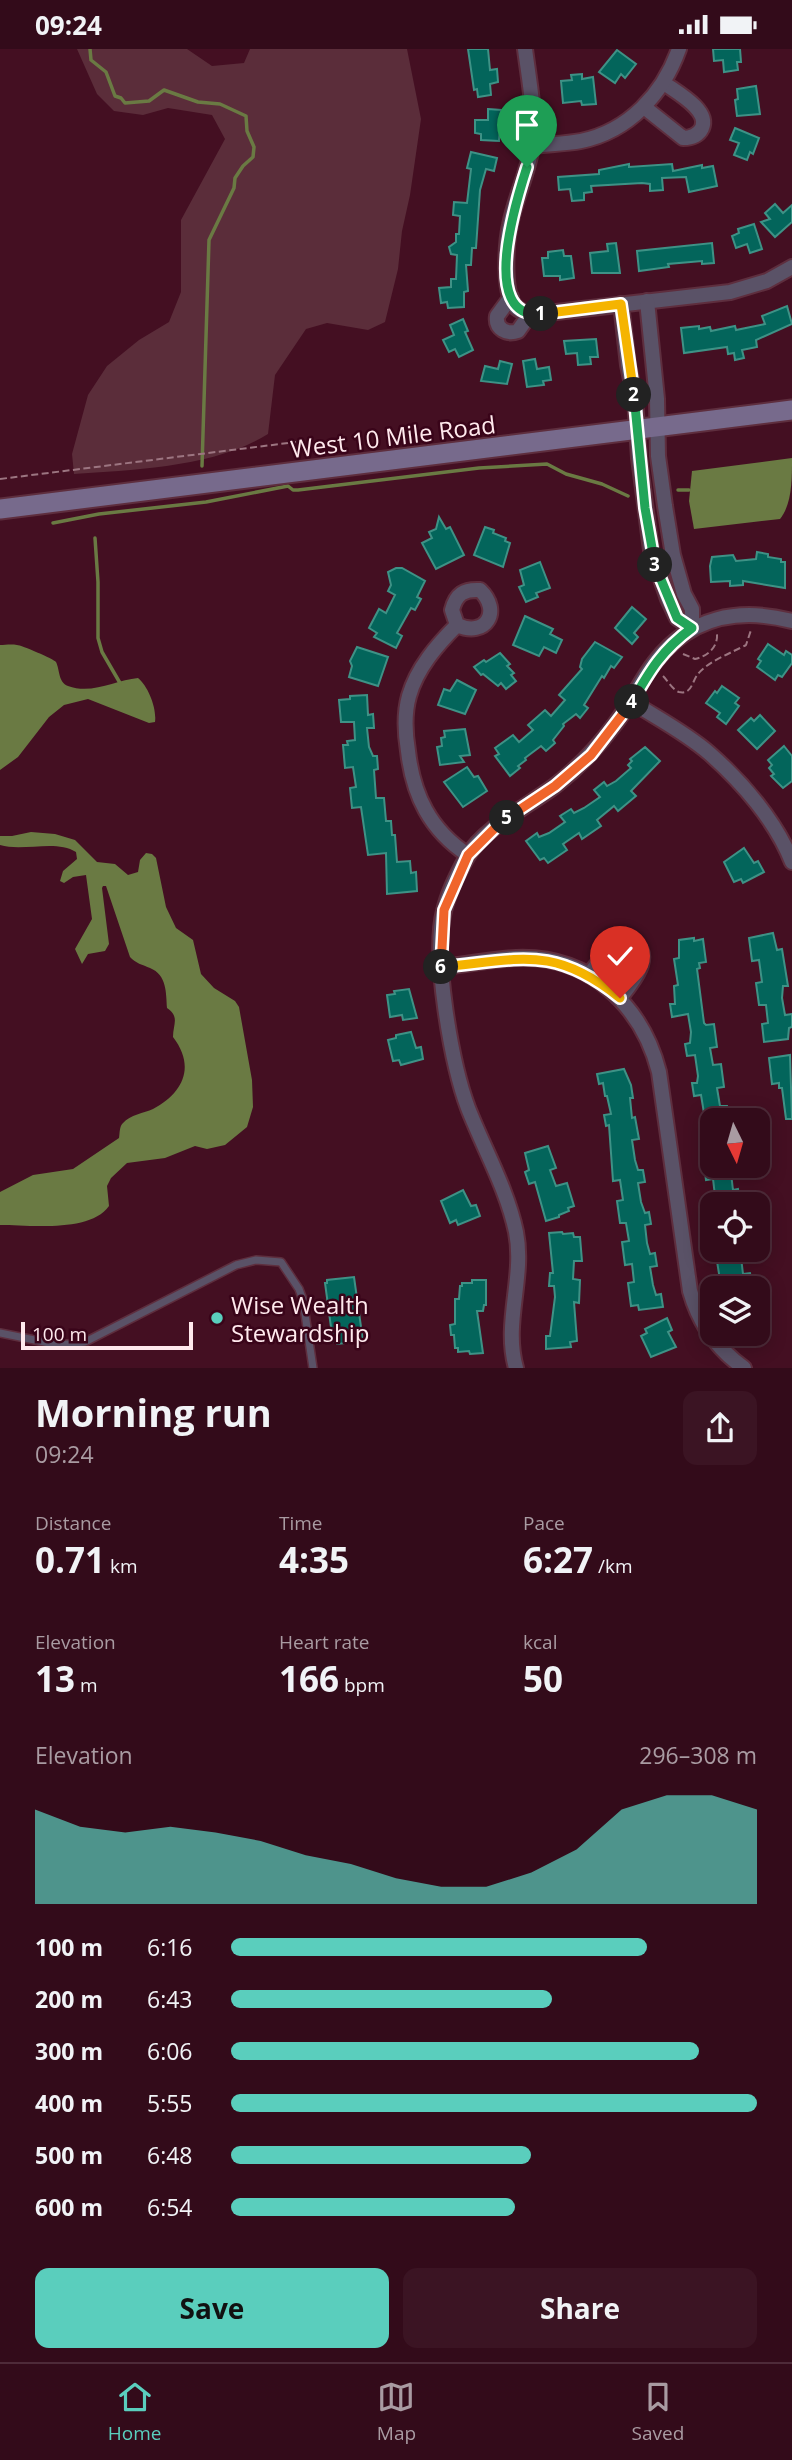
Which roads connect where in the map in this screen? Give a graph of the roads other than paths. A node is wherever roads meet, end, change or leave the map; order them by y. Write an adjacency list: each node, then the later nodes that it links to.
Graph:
1 (526, 49): 5 (street)
2 (679, 49): 3 (street)
3 (664, 83): 4 (street); 4 (street)
4 (644, 107): 5 (street)
5 (532, 146): 8 (street)
6 (792, 267): 7 (street)
7 (647, 301): 9 (street); 11 (street)
8 (513, 303): 10 (street); 10 (street)
9 (621, 304): 10 (street); 12 (street)
10 (530, 314)
11 (653, 362): 12 (street); 14 (street)
12 (628, 365): 15 (street)
13 (792, 410): 14 (main road, West 10 Mile Road)
14 (658, 427): 15 (main road, West 10 Mile Road); 16 (street)
15 (637, 430): 17 (street); 18 (main road, West 10 Mile Road)
16 (665, 506): 17 (street); 21 (street)
17 (645, 508): 21 (street)
18 (0, 509)
19 (792, 621): 21 (street)
20 (457, 625): 23 (street)
21 (692, 628): 22 (street)
22 (632, 702): 23 (street); 24 (street)
23 (468, 855): 25 (street)
24 (792, 862)
25 (441, 967): 26 (street); 30 (street)
26 (589, 975): 27 (street); 27 (street)
27 (620, 998): 31 (street)
28 (0, 1333): 29 (lane)
29 (313, 1368)
30 (516, 1368)
31 (744, 1368)

